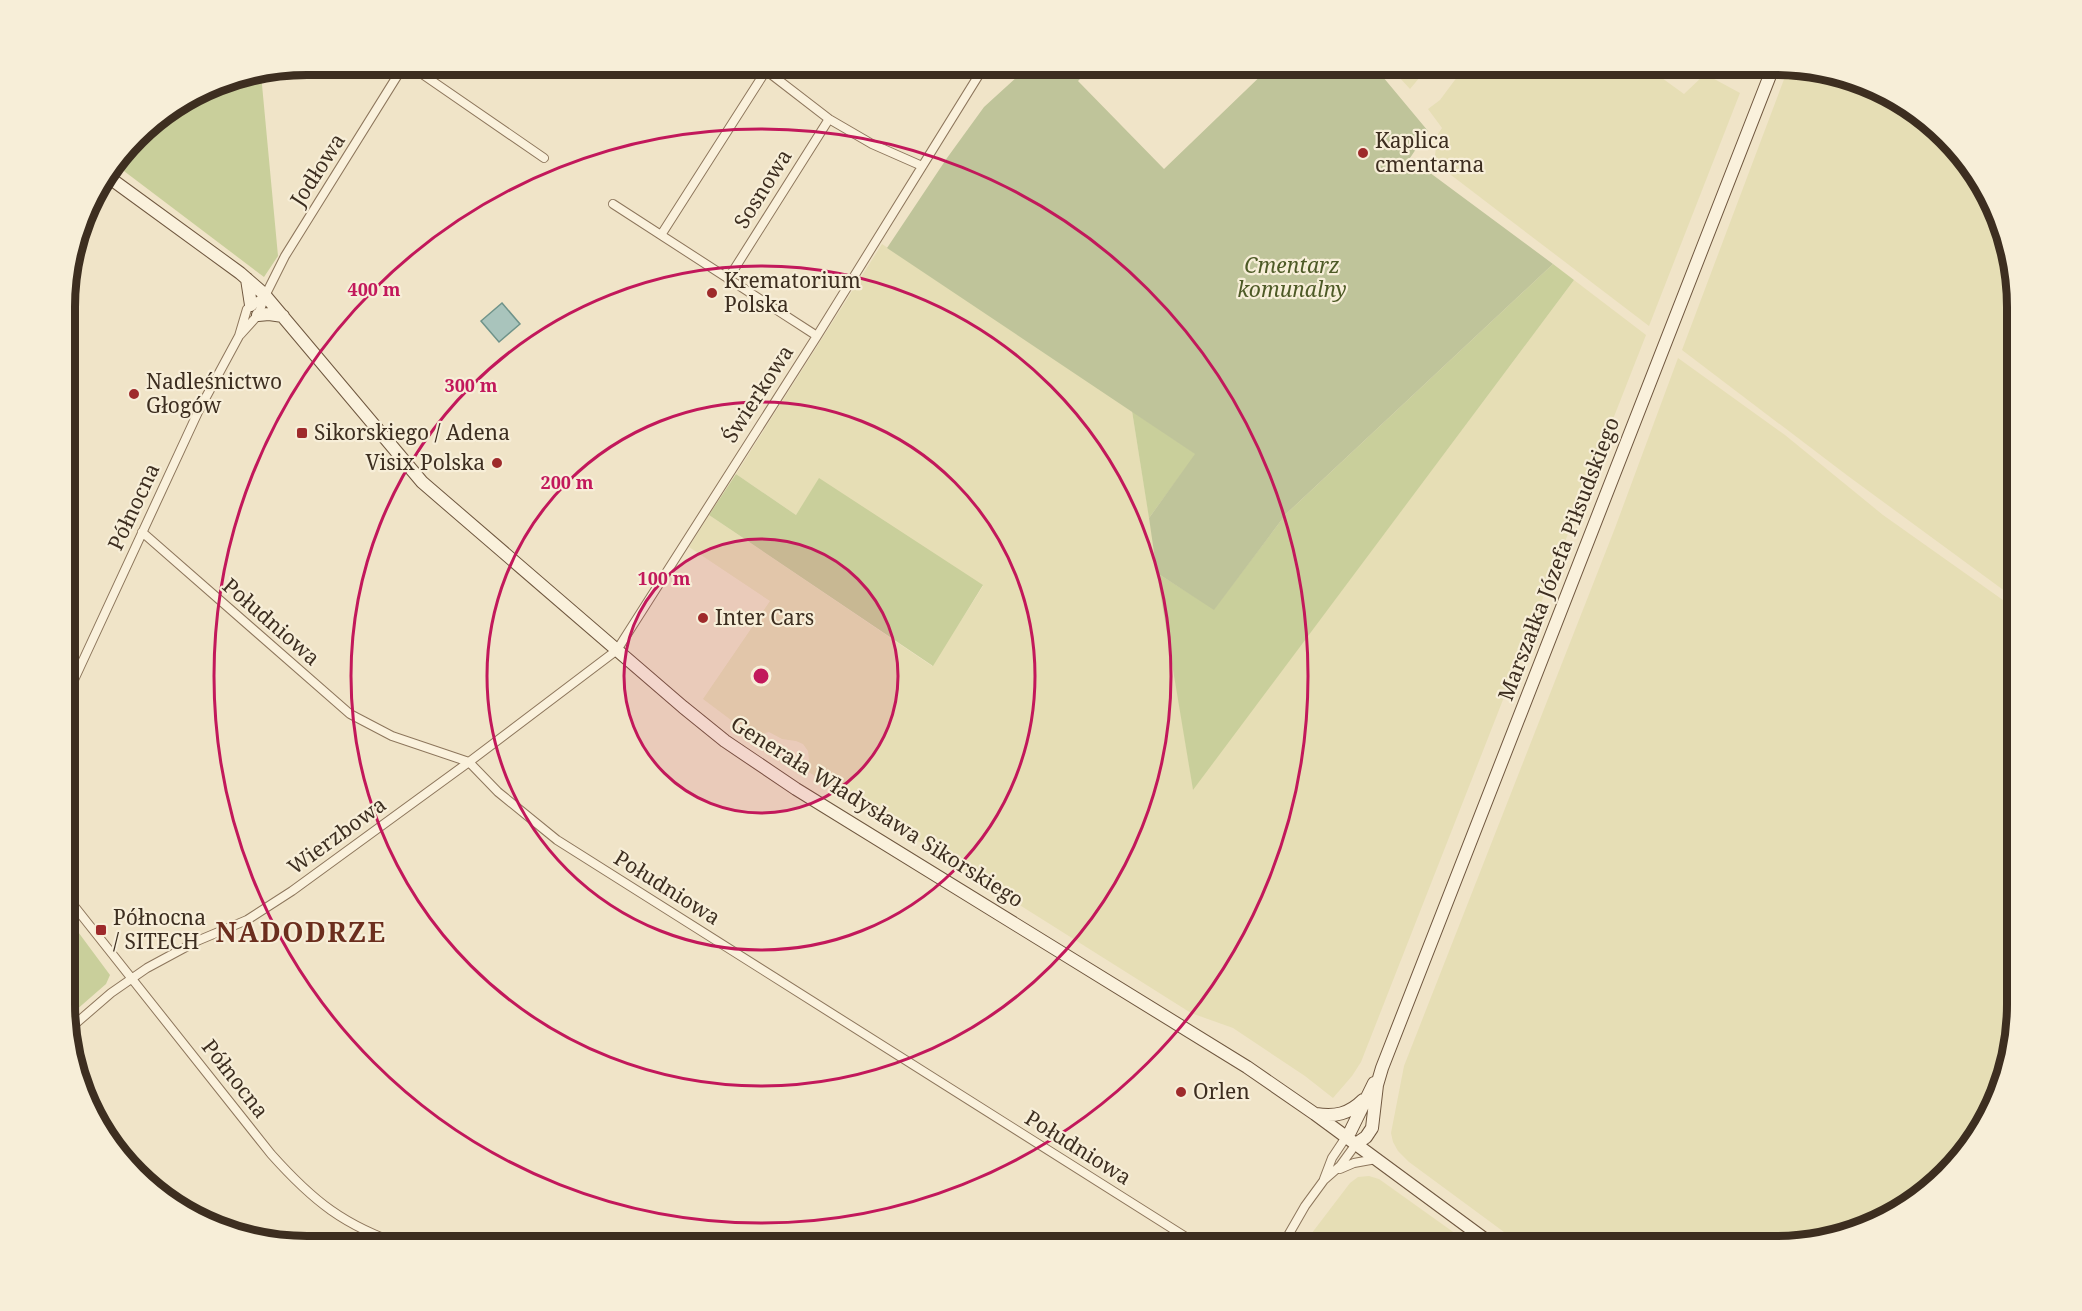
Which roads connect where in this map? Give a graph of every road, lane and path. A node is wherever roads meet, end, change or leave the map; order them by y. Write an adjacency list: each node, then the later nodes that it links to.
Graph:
1 (397, 75): 15 (street, Jodłowa)
2 (425, 75): 8 (street)
3 (758, 75): 12 (street)
4 (772, 75): 7 (street)
5 (978, 75): 9 (street, Świerkowa)
6 (1770, 75): 26 (street, Marszałka Józefa Piłsudskiego)
7 (829, 120): 9 (street); 14 (street, Sosnowa)
8 (544, 158)
9 (922, 166): 18 (street, Świerkowa)
10 (113, 180): 13 (street, Generała Władysława Sikorskiego)
11 (613, 204): 12 (street)
12 (661, 235): 14 (street)
13 (247, 279): 15 (street, Generała Władysława Sikorskiego); 16 (street)
14 (728, 279): 18 (street)
15 (265, 296): 16 (street, Północna); 17 (street, Generała Władysława Sikorskiego)
16 (254, 310): 17 (street); 19 (street, Północna)
17 (283, 316): 20 (street, Generała Władysława Sikorskiego)
18 (817, 336): 20 (street, Świerkowa)
19 (142, 532): 21 (street, Północna); 22 (street, Południowa)
20 (616, 650): 22 (street, Wierzbowa); 28 (street, Generała Władysława Sikorskiego)
21 (75, 677)
22 (469, 762): 24 (street, Wierzbowa); 34 (street, Południowa)
23 (75, 907): 24 (street, Północna)
24 (132, 978): 25 (street, Wierzbowa); 33 (street, Północna)
25 (76, 1024)
26 (1382, 1068): 27 (street, Marszałka Józefa Piłsudskiego); 29 (street, Marszałka Józefa Piłsudskiego)
27 (1366, 1098): 28 (street); 29 (street, Marszałka Józefa Piłsudskiego)
28 (1315, 1114): 29 (street, Generała Władysława Sikorskiego)
29 (1351, 1140): 30 (street, Generała Władysława Sikorskiego); 31 (street); 32 (street)
30 (1377, 1159): 31 (street); 36 (street, Generała Władysława Sikorskiego)
31 (1334, 1172): 32 (street)
32 (1324, 1180): 35 (street)
33 (376, 1236)
34 (1184, 1236)
35 (1288, 1236)
36 (1481, 1236)

